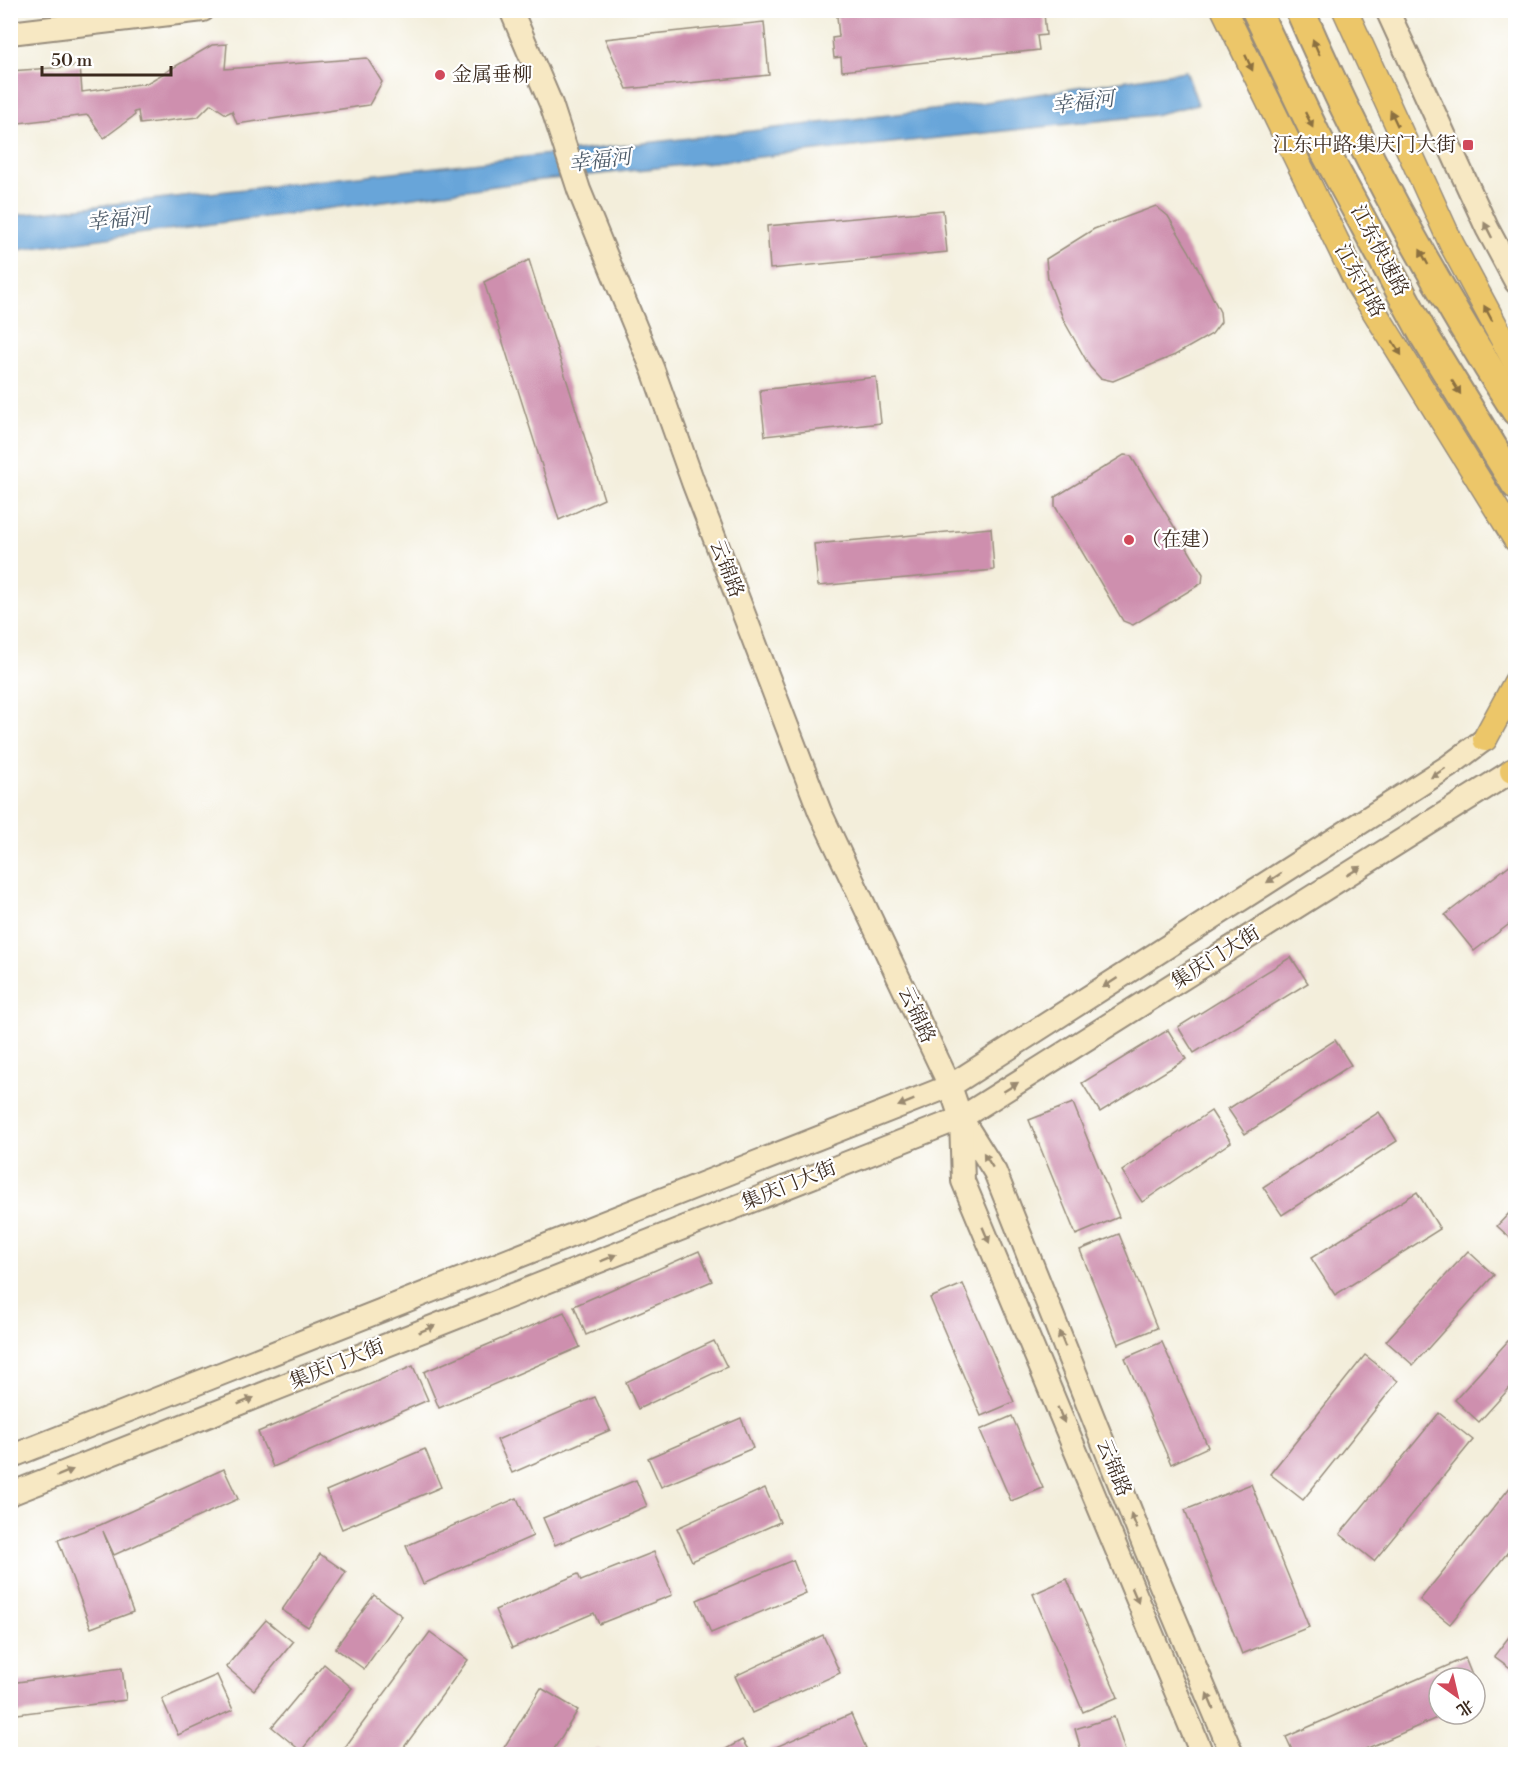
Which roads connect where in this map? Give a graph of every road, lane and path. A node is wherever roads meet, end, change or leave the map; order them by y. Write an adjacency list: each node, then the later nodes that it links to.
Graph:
1 (203, 10): 8 (main road)
2 (511, 10): 17 (main road, 云锦路)
3 (1224, 10): 13 (main road, 江东中路, one-way to 13)
4 (1256, 10): 12 (highway, 江东快速路, one-way to 12)
5 (1300, 10): 11 (highway, 江东快速路, one-way to 5)
6 (1345, 10): 10 (main road, one-way to 6)
7 (1387, 10): 9 (main road, one-way to 7)
8 (10, 33)
9 (1515, 282)
10 (1515, 364)
11 (1515, 411)
12 (1515, 485)
13 (1515, 540)
14 (1515, 681): 15 (main road)
15 (1485, 739): 17 (main road, 集庆门大街, one-way to 17)
16 (1514, 770): 18 (main road, 集庆门大街, one-way to 16)
17 (950, 1086): 18 (main road, 云锦路); 19 (main road, 集庆门大街, one-way to 19)
18 (961, 1118): 20 (main road, 集庆门大街, one-way to 18); 21 (main road, 云锦路, one-way to 21); 22 (main road, 云锦路, one-way to 18)
19 (10, 1457)
20 (10, 1494)
21 (1202, 1755)
22 (1232, 1755)

